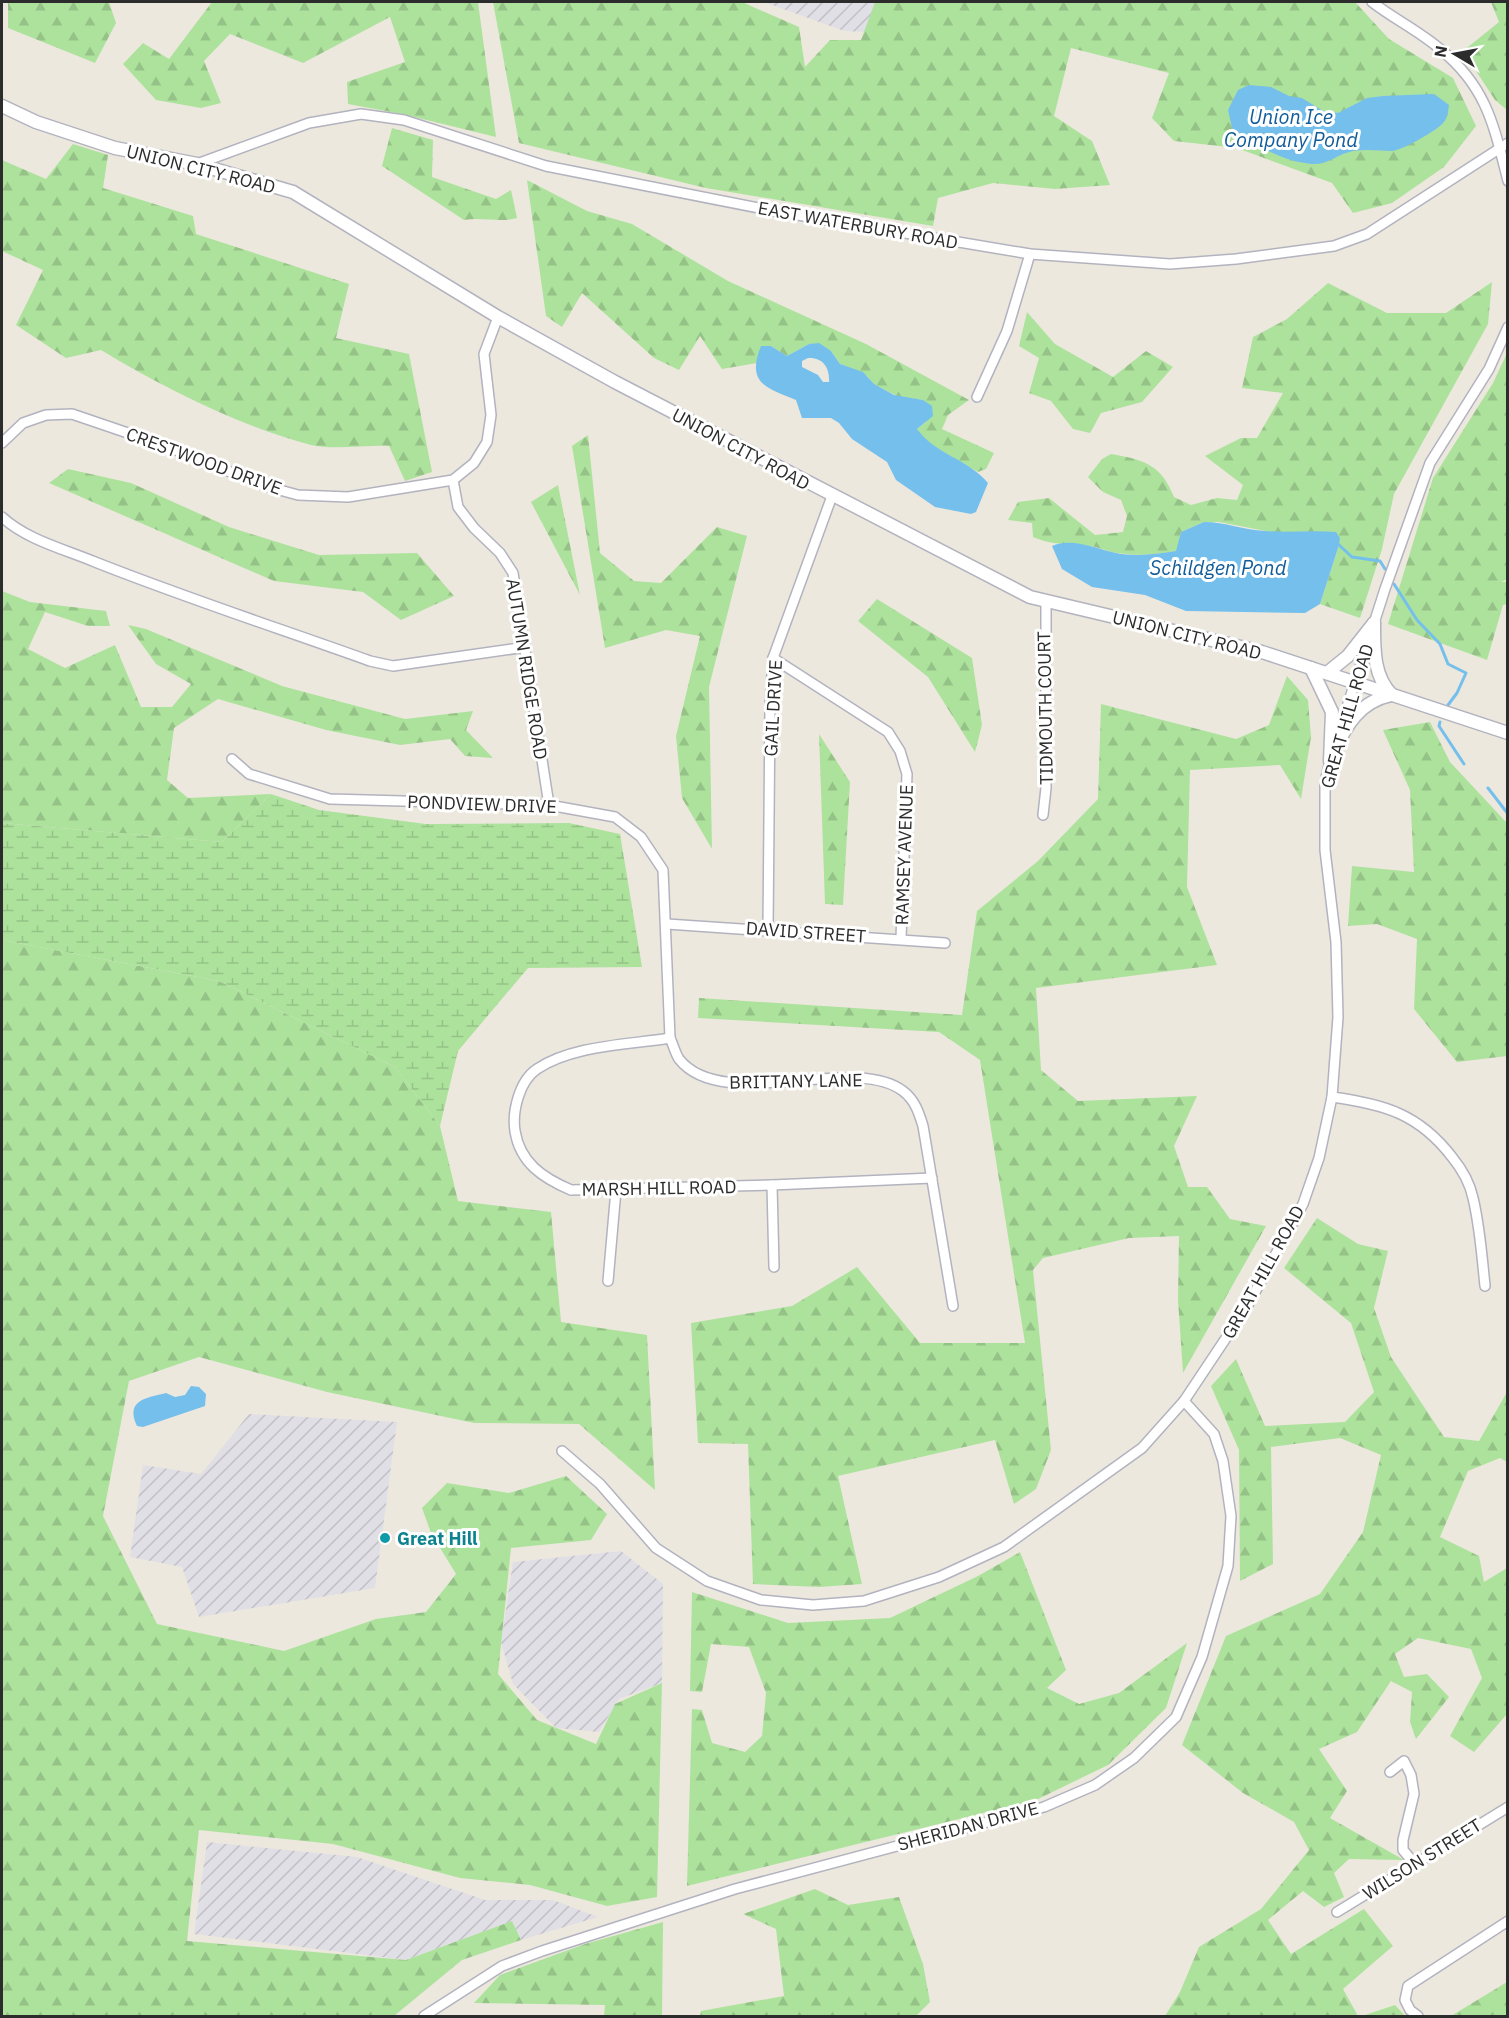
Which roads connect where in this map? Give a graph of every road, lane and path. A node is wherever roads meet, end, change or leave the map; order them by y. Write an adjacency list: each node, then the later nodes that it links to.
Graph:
1 (1372, 2): 3 (street)
2 (2, 106): 4 (main road, UNION CITY ROAD)
3 (1504, 145): 5 (street); 6 (street, EAST WATERBURY ROAD)
4 (197, 164): 6 (street, EAST WATERBURY ROAD); 7 (main road, UNION CITY ROAD)
5 (1508, 181)
6 (1030, 254): 9 (street)
7 (498, 317): 11 (street); 12 (main road, UNION CITY ROAD)
8 (1508, 327): 15 (street, GREAT HILL ROAD)
9 (977, 397)
10 (2, 443): 11 (street, CRESTWOOD DRIVE)
11 (453, 480): 16 (street, AUTUMN RIDGE ROAD)
12 (832, 496): 14 (main road, UNION CITY ROAD); 17 (street, GAIL DRIVE)
13 (2, 517): 16 (street)
14 (1046, 601): 18 (main road, UNION CITY ROAD); 26 (street, TIDMOUTH COURT)
15 (1374, 623): 19 (main road); 20 (street, GREAT HILL ROAD); 21 (main road)
16 (526, 646): 25 (street, AUTUMN RIDGE ROAD)
17 (773, 658): 28 (street, GAIL DRIVE); 29 (street, RAMSEY AVENUE)
18 (1311, 668): 19 (main road, UNION CITY ROAD); 24 (main road)
19 (1327, 673): 20 (main road, UNION CITY ROAD)
20 (1354, 682): 21 (main road, UNION CITY ROAD); 24 (street, GREAT HILL ROAD)
21 (1392, 695): 22 (main road, UNION CITY ROAD); 24 (main road)
22 (1508, 733)
23 (232, 759): 25 (street, PONDVIEW DRIVE)
24 (1330, 761): 32 (street, GREAT HILL ROAD)
25 (549, 805): 27 (street, PONDVIEW DRIVE)
26 (1043, 815)
27 (667, 924): 28 (street, DAVID STREET); 31 (street, BRITTANY LANE)
28 (768, 930): 29 (street, DAVID STREET)
29 (901, 938): 30 (street, DAVID STREET)
30 (945, 943)
31 (670, 1038): 33 (street, BRITTANY LANE); 35 (street, MARSH HILL ROAD)
32 (1332, 1097): 38 (street); 40 (street, GREAT HILL ROAD)
33 (932, 1178): 34 (street, MARSH HILL ROAD); 39 (street, BRITTANY LANE)
34 (772, 1185): 35 (street, MARSH HILL ROAD); 36 (street)
35 (616, 1190): 37 (street)
36 (774, 1267)
37 (608, 1281)
38 (1485, 1286)
39 (953, 1306)
40 (1184, 1401): 41 (street, GREAT HILL ROAD); 47 (street, SHERIDAN DRIVE)
41 (562, 1451)
42 (1390, 1772): 44 (street)
43 (1508, 1807): 44 (street, WILSON STREET)
44 (1414, 1863): 45 (street, WILSON STREET)
45 (1337, 1912)
46 (1508, 1921): 48 (street)
47 (424, 2016)
48 (1418, 2016)

